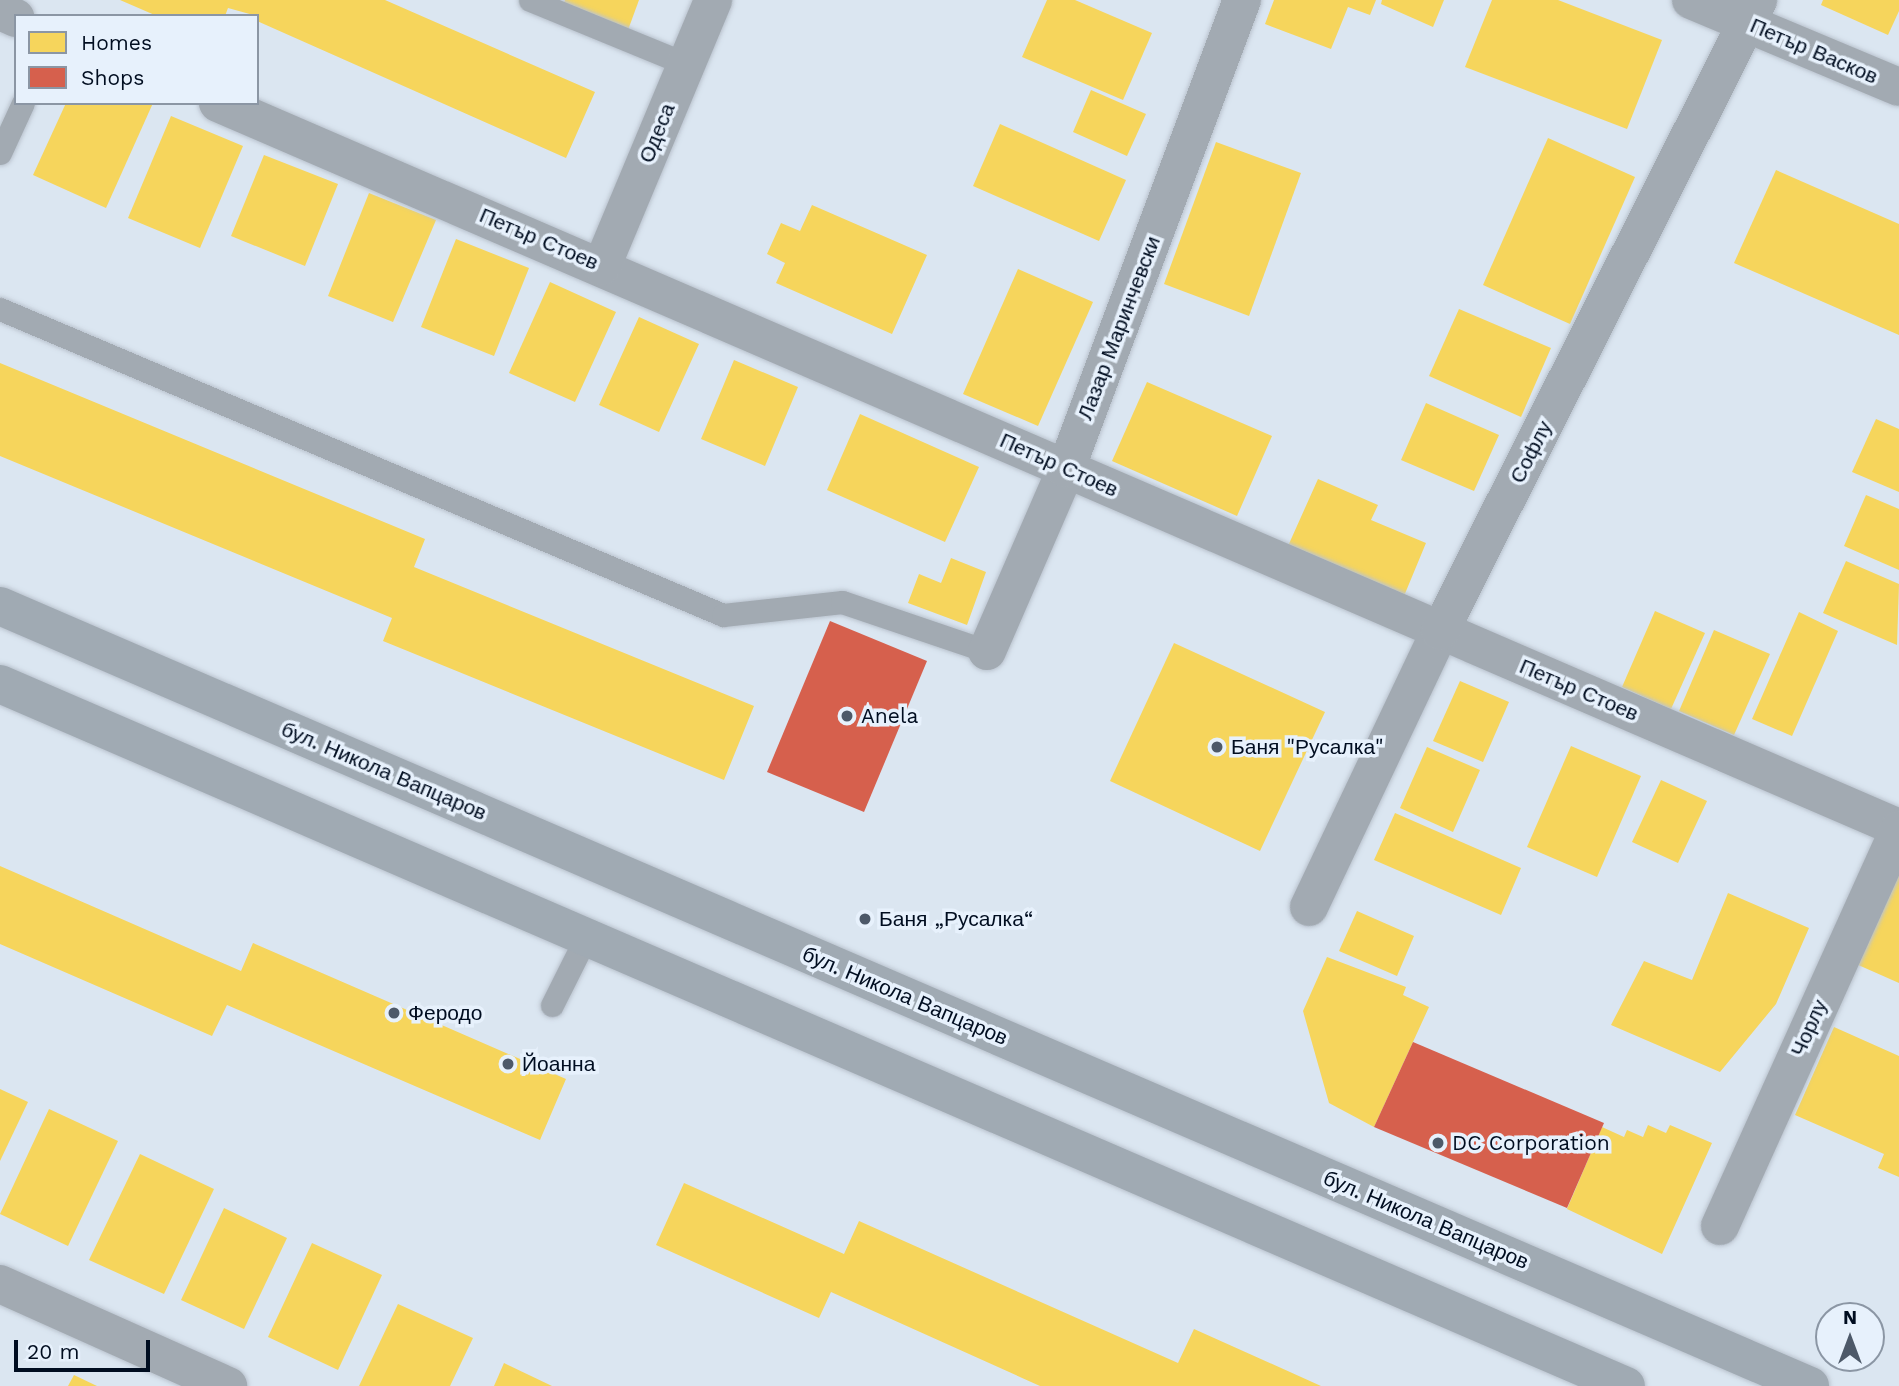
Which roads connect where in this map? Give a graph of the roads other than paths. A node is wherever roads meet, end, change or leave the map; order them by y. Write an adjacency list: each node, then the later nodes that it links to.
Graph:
1 (530, 0): 6 (lane)
2 (713, 0): 6 (street, Одеса)
3 (1242, 0): 13 (street, Лазар Маринчевски)
4 (1691, 0): 5 (street, Петър Васков)
5 (1753, 12): 7 (street, Петър Васков); 15 (street, Софлу)
6 (686, 64): 11 (street, Одеса)
7 (1899, 87)
8 (22, 105): 10 (lane)
9 (223, 105): 11 (street, Петър Стоев)
10 (0, 153)
11 (602, 265): 13 (street, Петър Стоев)
12 (0, 309): 16 (lane)
13 (1066, 469): 15 (street, Петър Стоев); 16 (street, Лазар Маринчевски)
14 (0, 606): 26 (street, бул. Никола Вапцаров)
15 (1440, 631): 18 (street, Петър Стоев); 19 (street, Софлу)
16 (987, 651)
17 (0, 684): 20 (street)
18 (1899, 828): 22 (street, Чорлу)
19 (1309, 907)
20 (586, 937): 21 (lane); 25 (street)
21 (552, 1005)
22 (1720, 1226)
23 (0, 1284): 24 (street)
24 (228, 1386)
25 (1626, 1386)
26 (1810, 1386)

